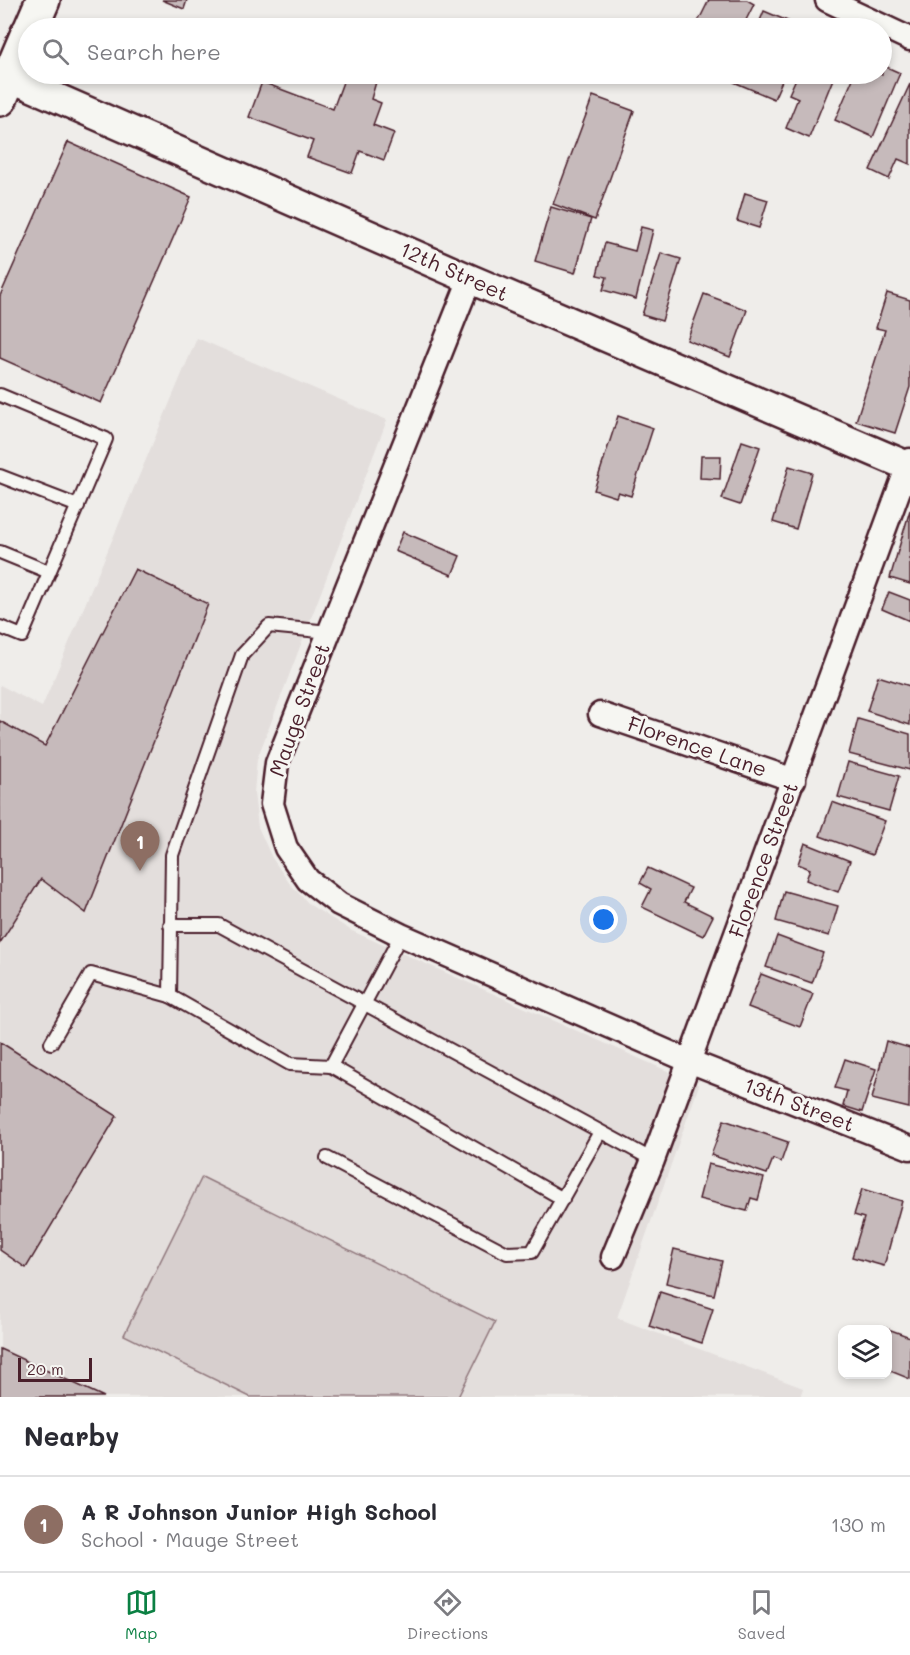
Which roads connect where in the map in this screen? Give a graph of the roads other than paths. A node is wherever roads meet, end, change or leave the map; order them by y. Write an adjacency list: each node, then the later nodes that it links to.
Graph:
1 (43, 0): 3 (main road)
2 (827, 0): 4 (street)
3 (35, 18)
4 (865, 18)
5 (892, 31): 6 (street)
6 (910, 39)
7 (18, 53): 8 (main road)
8 (3, 83): 9 (street, 12th Street)
9 (470, 279): 11 (street, 12th Street); 17 (street, Mauge Street)
10 (0, 395): 13 (lane)
11 (909, 465): 19 (street, Florence Street)
12 (0, 476): 13 (lane)
13 (78, 506): 15 (lane)
14 (0, 552): 15 (lane)
15 (49, 572): 16 (lane)
16 (0, 627)
17 (329, 632): 20 (lane); 21 (street, Mauge Street)
18 (600, 714): 19 (street, Florence Lane)
19 (794, 780): 25 (street, Florence Street)
20 (170, 925): 22 (lane); 23 (lane)
21 (401, 935): 23 (lane); 25 (street, Mauge Street)
22 (170, 996): 24 (lane); 26 (lane)
23 (364, 1004): 26 (lane); 27 (lane)
24 (51, 1043)
25 (689, 1061): 28 (street, 13th Street); 30 (street, Florence Street)
26 (331, 1066): 31 (lane)
27 (600, 1132): 30 (lane); 31 (lane)
28 (910, 1148)
29 (327, 1158): 31 (lane)
30 (652, 1160): 32 (street, Florence Street)
31 (562, 1198)
32 (613, 1257)

